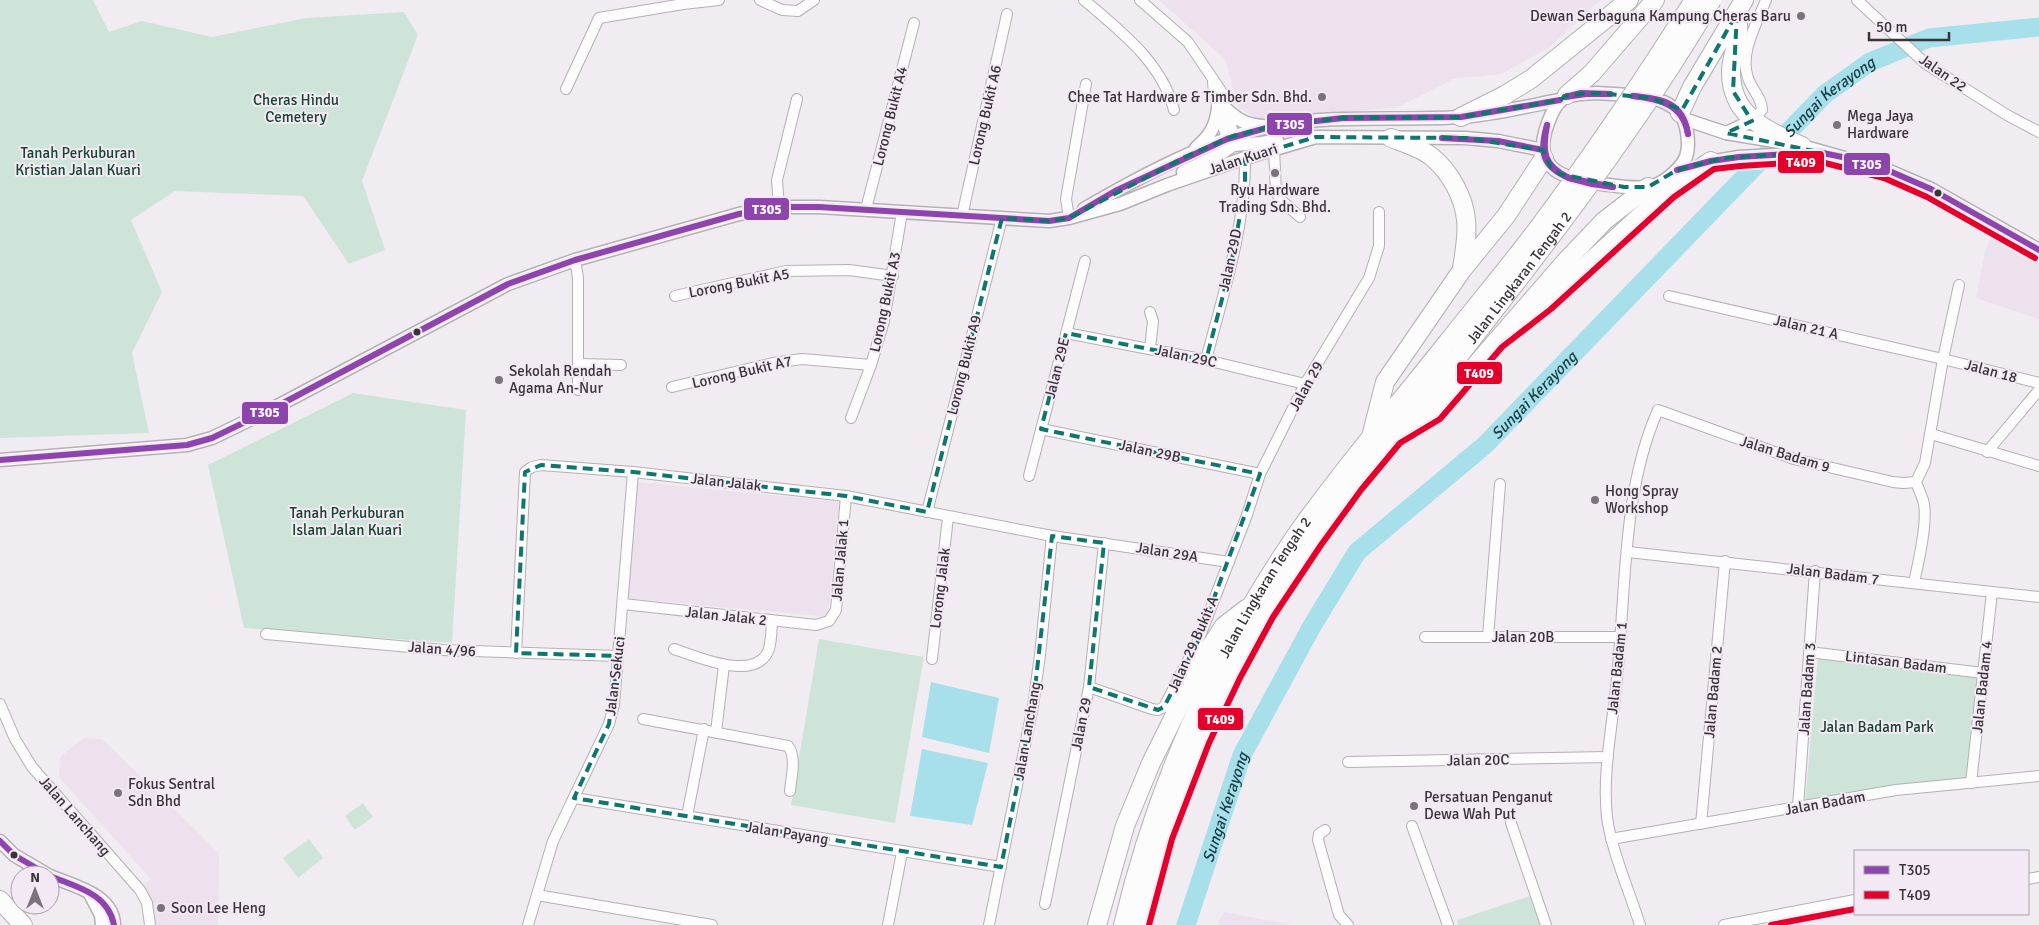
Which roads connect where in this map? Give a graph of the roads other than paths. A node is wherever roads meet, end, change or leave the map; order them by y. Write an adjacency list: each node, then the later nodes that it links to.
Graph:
1 (719, 0): 16 (street)
2 (760, 0): 3 (street)
3 (814, 0)
4 (1084, 0): 20 (street)
5 (1140, 0): 19 (street)
6 (1629, 0): 22 (highway)
7 (1655, 0): 17 (highway)
8 (1694, 0): 75 (highway, Jalan Lingkaran Tengah 2, bridge)
9 (1712, 0): 74 (highway, Jalan Lingkaran Tengah 2, bridge)
10 (1766, 0): 23 (street)
11 (1858, 0): 25 (street, Jalan 22)
12 (1741, 6): 21 (highway); 23 (highway)
13 (1008, 14): 44 (street, Lorong Bukit A6)
14 (914, 23): 41 (street, Lorong Bukit A4)
15 (1086, 84): 47 (street)
16 (566, 89)
17 (1564, 98): 21 (street); 22 (street, Jalan Kuari); 33 (street)
18 (797, 99): 40 (street)
19 (1222, 108): 24 (street); 30 (street); 34 (street)
20 (1174, 110)
21 (1682, 116): 26 (street); 37 (street)
22 (1461, 117): 24 (street, Jalan Kuari)
23 (1752, 121): 26 (street); 27 (highway)
24 (1273, 126): 30 (street, Jalan Kuari)
25 (2039, 132)
26 (1726, 133): 27 (street)
27 (1766, 136): 32 (highway)
28 (1316, 137): 29 (street, Jalan Kuari); 30 (street); 31 (street, Jalan Kuari)
29 (1390, 138): 33 (street, Jalan Kuari); 51 (highway)
30 (1231, 140): 34 (street, Jalan Kuari); 38 (street)
31 (1274, 149): 35 (street, Jalan Kuari); 45 (street)
32 (1810, 149): 36 (street); 48 (street)
33 (1544, 154): 39 (street); 51 (highway)
34 (1187, 156): 47 (street, Jalan Kuari)
35 (1245, 158): 38 (street, Jalan Kuari); 61 (street, Jalan 29D)
36 (1711, 161): 37 (street); 58 (highway)
37 (1677, 170): 39 (street)
38 (1167, 185): 47 (street, Jalan Kuari)
39 (1648, 187): 58 (highway)
40 (778, 208): 41 (street, Jalan Kuari); 49 (street, Jalan Kuari)
41 (866, 209): 42 (street, Jalan Kuari)
42 (902, 212): 44 (street, Jalan Kuari); 52 (street, Lorong Bukit A3)
43 (1379, 212): 65 (street, Jalan 29)
44 (962, 216): 46 (street, Jalan Kuari)
45 (1300, 217)
46 (1002, 218): 47 (street, Jalan Kuari); 85 (street, Lorong Bukit A9)
47 (1069, 218)
48 (2039, 250)
49 (576, 260): 62 (street); 77 (street, Jalan Kuari)
50 (1085, 261): 57 (street, Jalan 29E)
51 (1462, 270): 75 (highway)
52 (892, 276): 54 (street, Lorong Bukit A5); 64 (street, Lorong Bukit A3)
53 (1959, 285): 60 (street)
54 (675, 296)
55 (1670, 296): 60 (street, Jalan 21 A)
56 (1150, 312): 59 (street)
57 (1066, 333): 59 (street, Jalan 29C); 72 (street, Jalan 29E)
58 (1496, 340): 74 (highway)
59 (1150, 349): 61 (street, Jalan 29C)
60 (1943, 358): 66 (street, Jalan 18); 73 (street)
61 (1206, 360): 65 (street, Jalan 29C)
62 (580, 364): 63 (street); 68 (street)
63 (621, 365)
64 (871, 365): 67 (street, Lorong Bukit A7); 71 (street, Lorong Bukit A3)
65 (1305, 384): 80 (street, Jalan 29)
66 (2039, 384)
67 (672, 387)
68 (578, 390)
69 (2039, 390): 76 (street)
70 (1658, 410): 82 (street, Jalan Badam 9); 89 (street, Jalan Badam 1)
71 (851, 418)
72 (1041, 429): 80 (street, Jalan 29B); 81 (street, Jalan 29E)
73 (1931, 434): 76 (street); 82 (street)
74 (1394, 436): 149 (highway, Jalan Lingkaran Tengah 2)
75 (1370, 439): 97 (highway, Jalan Lingkaran Tengah 2)
76 (1987, 452): 78 (street)
77 (0, 460)
78 (2039, 466)
79 (633, 472): 84 (street, Jalan Jalak); 96 (street, Jalan Sekuci); 106 (street, Jalan Jalak)
80 (1260, 474): 91 (street, Jalan 29)
81 (1029, 476)
82 (1916, 482): 93 (street)
83 (1500, 484): 103 (street)
84 (846, 496): 85 (street, Jalan Jalak); 99 (street, Jalan Jalak 1)
85 (927, 512): 86 (street, Jalan Jalak)
86 (948, 517): 87 (street, Jalan Jalak); 108 (street, Lorong Jalak)
87 (1052, 536): 88 (street, Jalan Jalak); 132 (street, Jalan Lanchang)
88 (1104, 543): 91 (street, Jalan 29A); 111 (street, Jalan 29)
89 (1628, 552): 90 (street, Jalan Badam 7); 101 (street, Jalan Badam 1)
90 (1725, 561): 92 (street, Jalan Badam 7); 125 (street, Jalan Badam 2)
91 (1229, 562): 111 (street, Jalan 29 Bukit A)
92 (1815, 572): 93 (street, Jalan Badam 7); 105 (street, Jalan Badam 3)
93 (1914, 583): 94 (street, Jalan Badam 7)
94 (1992, 592): 95 (street, Jalan Badam 7); 110 (street, Jalan Badam 4)
95 (2039, 597)
96 (623, 604): 98 (street, Jalan Jalak 2); 107 (street, Jalan Sekuci)
97 (1252, 604): 147 (highway); 148 (highway, Jalan Lingkaran Tengah 2)
98 (772, 621): 99 (street, Jalan Jalak 2); 109 (street)
99 (829, 621)
100 (266, 634): 106 (street, Jalan 4/96)
101 (1620, 636): 103 (street, Jalan 20B); 116 (street, Jalan Badam 1)
102 (1425, 637): 103 (street, Jalan 20B)
103 (1488, 637)
104 (674, 649): 109 (street)
105 (1809, 652): 110 (street, Lintasan Badam); 122 (street, Jalan Badam 3)
106 (516, 653): 107 (street, Jalan 4/96)
107 (618, 656): 121 (street, Jalan Sekuci)
108 (932, 659)
109 (724, 665): 115 (street)
110 (1983, 672): 119 (street, Jalan Badam 4)
111 (1089, 687): 138 (street, Jalan 29)
112 (0, 704): 142 (street, Jalan Lanchang)
113 (643, 719): 114 (street)
114 (704, 729): 115 (street); 123 (street)
115 (716, 732): 120 (street)
116 (1608, 757): 117 (street, Jalan 20C); 128 (street, Jalan Badam 1)
117 (1348, 762)
118 (2039, 776): 119 (street, Jalan Badam)
119 (1972, 783): 122 (street, Jalan Badam)
120 (790, 791)
121 (574, 798): 123 (street, Jalan Payang); 135 (street, Jalan Sekuci)
122 (1798, 807): 125 (street, Jalan Badam)
123 (687, 816): 130 (street, Jalan Payang)
124 (1511, 823): 152 (street)
125 (1700, 824): 128 (street, Jalan Badam)
126 (1412, 826): 151 (street)
127 (1324, 830): 150 (street)
128 (1612, 839): 153 (street, Jalan Badam 1)
129 (0, 841): 131 (street)
130 (902, 852): 132 (street, Jalan Payang); 145 (street)
131 (32, 865)
132 (1001, 868): 146 (street, Jalan Lanchang)
133 (60, 880): 134 (street)
134 (90, 894): 140 (street); 141 (street)
135 (537, 895): 143 (street, Jalan Sekuci); 144 (street)
136 (0, 900): 139 (highway)
137 (1854, 900): 154 (street)
138 (1045, 904)
139 (23, 925)
140 (102, 925)
141 (114, 925)
142 (150, 925)
143 (528, 925)
144 (712, 925)
145 (888, 925)
146 (989, 925)
147 (1097, 925)
148 (1123, 925)
149 (1140, 925)
150 (1348, 925)
151 (1448, 925)
152 (1546, 925)
153 (1640, 925)
154 (1724, 925)

